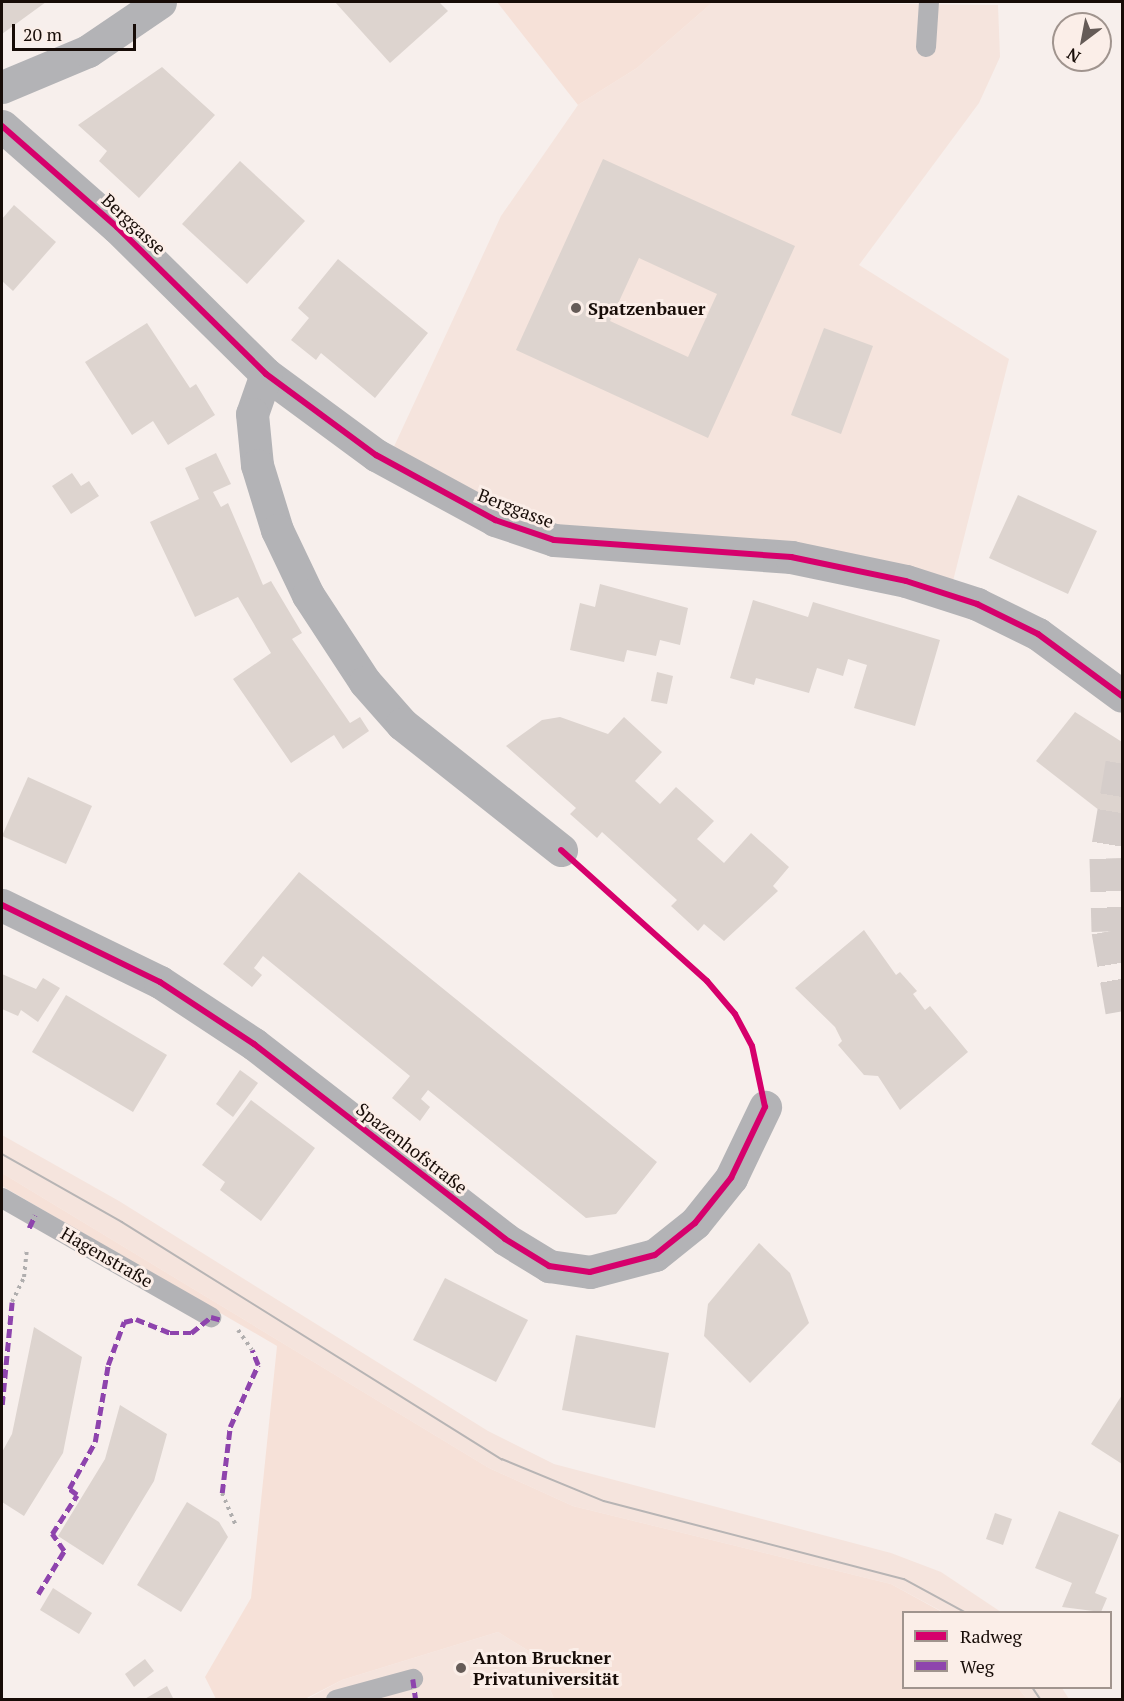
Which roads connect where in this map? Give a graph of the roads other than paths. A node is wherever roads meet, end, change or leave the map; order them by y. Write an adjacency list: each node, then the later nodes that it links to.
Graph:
1 (160, 2): 4 (street)
2 (929, 2): 3 (lane)
3 (926, 47)
4 (2, 87)
5 (2, 126): 6 (street, Berggasse)
6 (266, 374): 7 (street, Berggasse); 8 (street)
7 (1122, 696)
8 (561, 850)
9 (2, 905): 10 (street, Spazenhofstraße)
10 (765, 1107)
11 (2, 1198): 12 (lane, Hagenstraße)
12 (211, 1317)
13 (413, 1678): 14 (lane)
14 (336, 1700)

